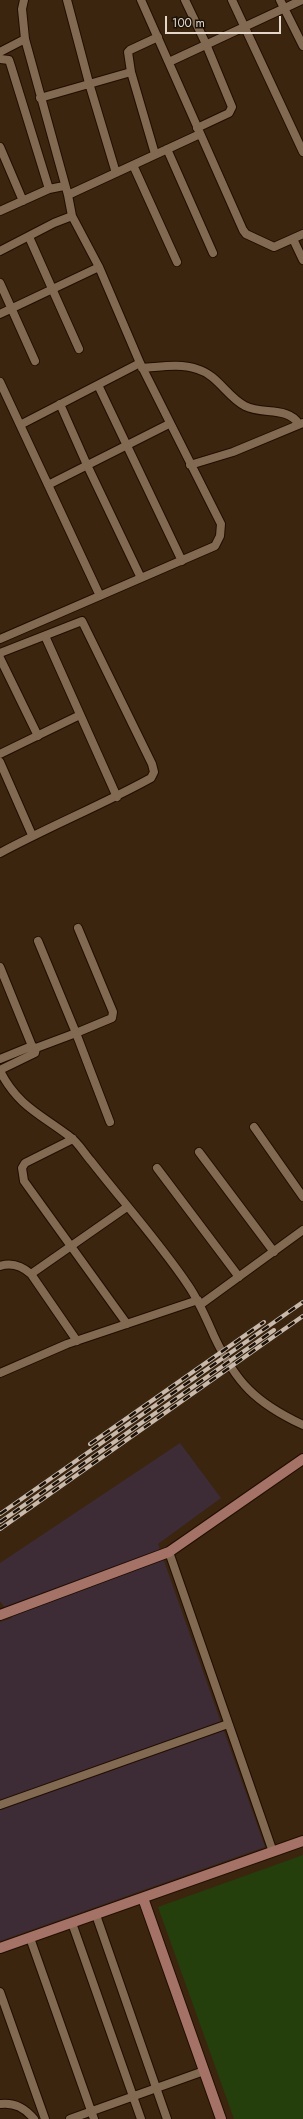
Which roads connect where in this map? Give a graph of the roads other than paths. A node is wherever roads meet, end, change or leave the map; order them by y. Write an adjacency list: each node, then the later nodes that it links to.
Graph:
1 (24, 0): 11 (street)
2 (67, 0): 18 (street)
3 (141, 0): 10 (street)
4 (185, 0): 12 (street)
5 (232, 0): 9 (street)
6 (280, 0): 8 (street)
7 (302, 0): 8 (street)
8 (284, 8): 9 (street); 13 (street)
9 (244, 27): 12 (street); 23 (street)
10 (158, 37): 16 (street); 17 (street)
11 (25, 39): 14 (street); 19 (street)
12 (206, 44): 16 (street); 20 (street)
13 (303, 46)
14 (0, 52)
15 (0, 59): 28 (street)
16 (169, 62): 20 (street)
17 (131, 72): 18 (street); 24 (street)
18 (89, 83): 19 (street); 26 (street)
19 (40, 98): 27 (street)
20 (198, 131): 22 (street); 35 (street)
21 (0, 147): 30 (street)
22 (166, 149): 24 (street); 37 (street)
23 (303, 152)
24 (155, 154): 25 (street)
25 (133, 165): 26 (street); 39 (street)
26 (116, 173): 29 (street)
27 (64, 186): 28 (street); 29 (street)
28 (48, 189): 30 (street)
29 (68, 195): 32 (street)
30 (22, 201): 31 (street)
31 (0, 211)
32 (72, 216): 34 (street); 40 (street)
33 (303, 234): 35 (street)
34 (29, 237): 36 (street); 42 (street)
35 (293, 238): 38 (street)
36 (0, 251)
37 (212, 253)
38 (303, 260)
39 (177, 262)
40 (99, 267): 42 (street); 47 (street)
41 (0, 283): 43 (street)
42 (52, 288): 43 (street); 45 (street)
43 (12, 308): 44 (street); 46 (street)
44 (0, 314)
45 (79, 349)
46 (35, 361)
47 (141, 366): 49 (street); 51 (street); 52 (street)
48 (0, 382): 53 (street)
49 (98, 385): 50 (street); 54 (street)
50 (60, 404): 53 (street); 55 (street)
51 (301, 423): 56 (street)
52 (169, 424): 54 (street); 56 (street)
53 (20, 425): 57 (street)
54 (127, 445): 55 (street); 58 (street)
55 (87, 465): 57 (street); 59 (street)
56 (190, 465): 58 (street)
57 (48, 485): 60 (street)
58 (182, 561): 59 (street)
59 (141, 578): 60 (street)
60 (100, 596): 62 (street)
61 (45, 636): 63 (street); 65 (street); 69 (street)
62 (0, 639)
63 (0, 654)
64 (0, 658): 66 (street)
65 (80, 716): 66 (street); 69 (street)
66 (38, 736): 67 (street)
67 (0, 754)
68 (0, 762): 70 (street)
69 (117, 797): 70 (street)
70 (32, 835): 71 (street)
71 (0, 853)
72 (78, 928): 75 (street)
73 (38, 941): 75 (street)
74 (0, 967): 76 (street)
75 (76, 1033): 76 (street); 79 (street)
76 (34, 1047): 77 (street); 78 (street)
77 (0, 1059)
78 (0, 1071): 81 (street)
79 (110, 1122)
80 (254, 1126): 84 (street)
81 (73, 1140): 85 (street); 87 (street)
82 (199, 1152): 88 (street)
83 (157, 1168): 91 (street)
84 (303, 1198)
85 (127, 1207): 87 (street); 92 (street)
86 (303, 1230): 88 (street)
87 (71, 1247): 90 (street); 93 (street)
88 (274, 1252): 91 (street)
89 (0, 1266): 90 (street)
90 (31, 1274): 94 (street)
91 (239, 1277): 92 (street)
92 (199, 1303): 93 (street); 96 (street)
93 (127, 1324): 94 (street)
94 (76, 1341): 95 (street)
95 (0, 1373)
96 (303, 1424)
97 (303, 1459): 98 (main road)
98 (169, 1552): 99 (main road); 100 (street)
99 (0, 1615)
100 (228, 1724): 101 (street); 103 (street)
101 (0, 1805)
102 (303, 1841): 103 (main road)
103 (273, 1852): 104 (main road)
104 (143, 1898): 105 (main road); 110 (main road)
105 (96, 1915): 106 (main road); 111 (street)
106 (72, 1923): 107 (main road); 112 (street)
107 (30, 1938): 108 (main road); 114 (street)
108 (0, 1948)
109 (0, 1992): 116 (street)
110 (204, 2071): 111 (street); 120 (main road)
111 (156, 2088): 112 (street); 119 (street)
112 (133, 2096): 114 (street); 118 (street)
113 (0, 2104): 115 (street)
114 (93, 2115): 117 (street)
115 (34, 2119)
116 (45, 2119)
117 (70, 2119)
118 (141, 2119)
119 (167, 2119)
120 (221, 2119)

